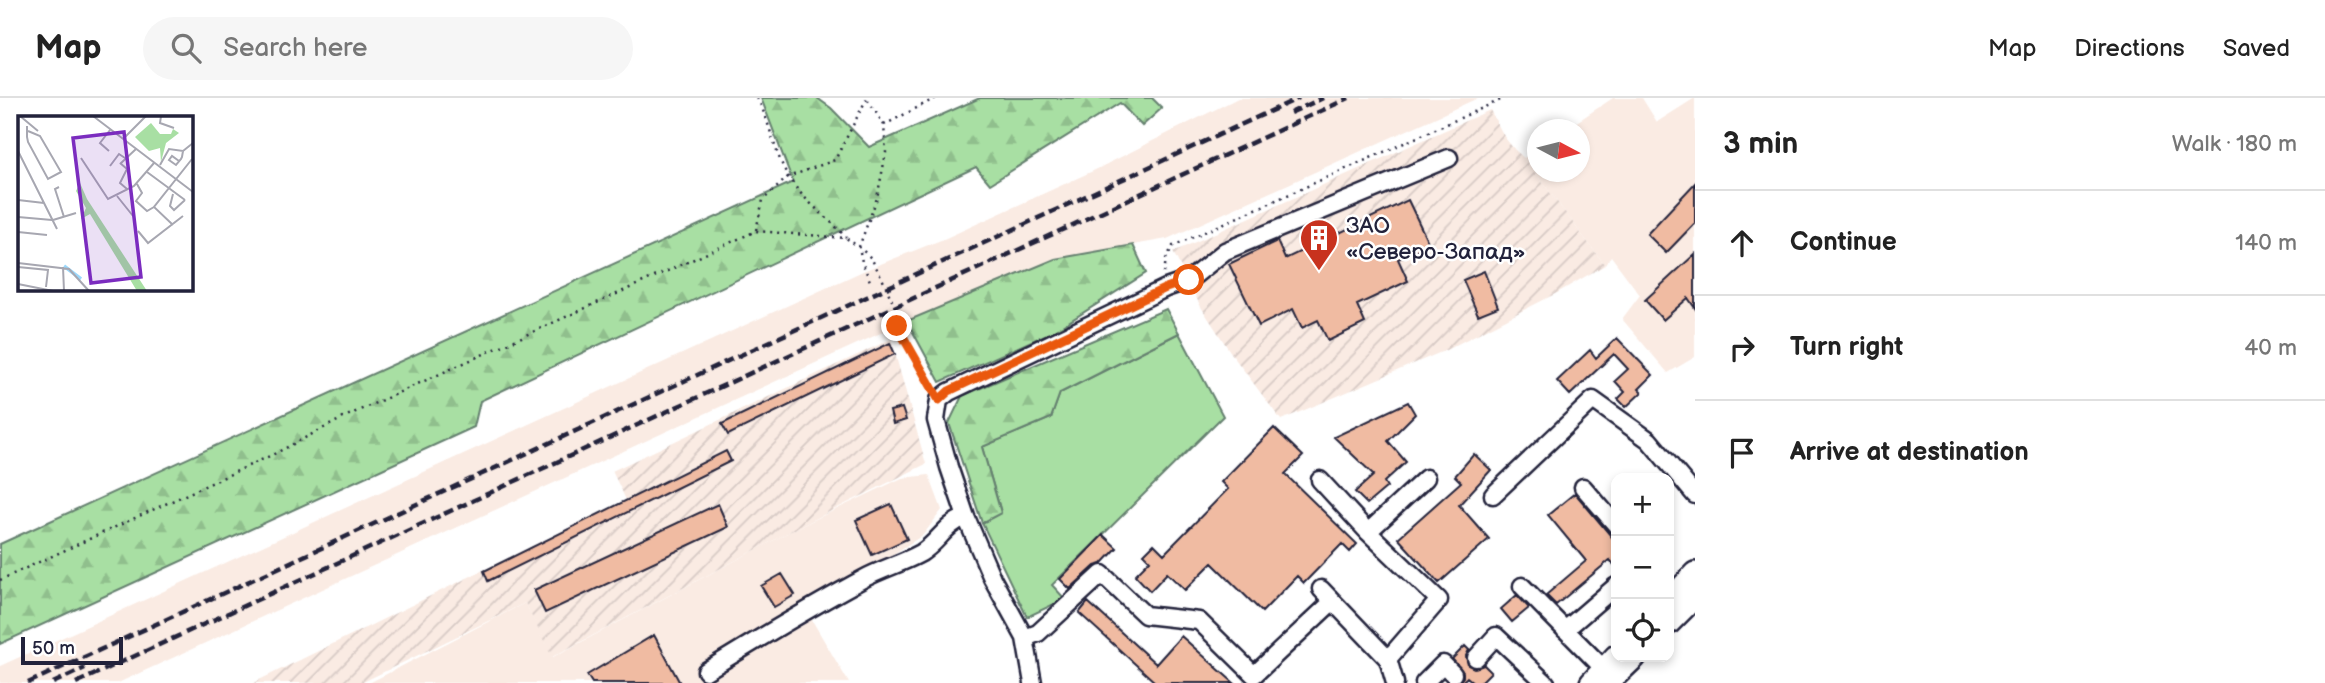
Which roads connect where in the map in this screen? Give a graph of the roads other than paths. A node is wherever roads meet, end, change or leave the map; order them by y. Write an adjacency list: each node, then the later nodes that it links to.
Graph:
1 (1449, 158): 7 (street)
2 (1426, 478): 9 (street)
3 (1320, 480): 9 (street)
4 (1583, 487): 8 (street)
5 (1493, 495): 6 (street)
6 (1695, 495)
7 (966, 517): 17 (street); 21 (street)
8 (1611, 519)
9 (1368, 532): 19 (street)
10 (1695, 573): 14 (main road)
11 (1522, 586): 16 (street)
12 (1321, 589): 15 (street)
13 (1611, 590): 16 (street)
14 (1677, 594)
15 (1332, 602): 17 (street); 19 (street)
16 (1565, 630): 23 (street)
17 (1025, 638): 24 (street)
18 (1476, 658): 27 (street)
19 (1388, 659): 25 (street)
20 (1628, 662): 23 (main road)
21 (706, 671)
22 (1453, 674): 26 (street)
23 (1609, 675)
24 (1032, 683)
25 (1395, 683)
26 (1424, 683)
27 (1546, 683)

